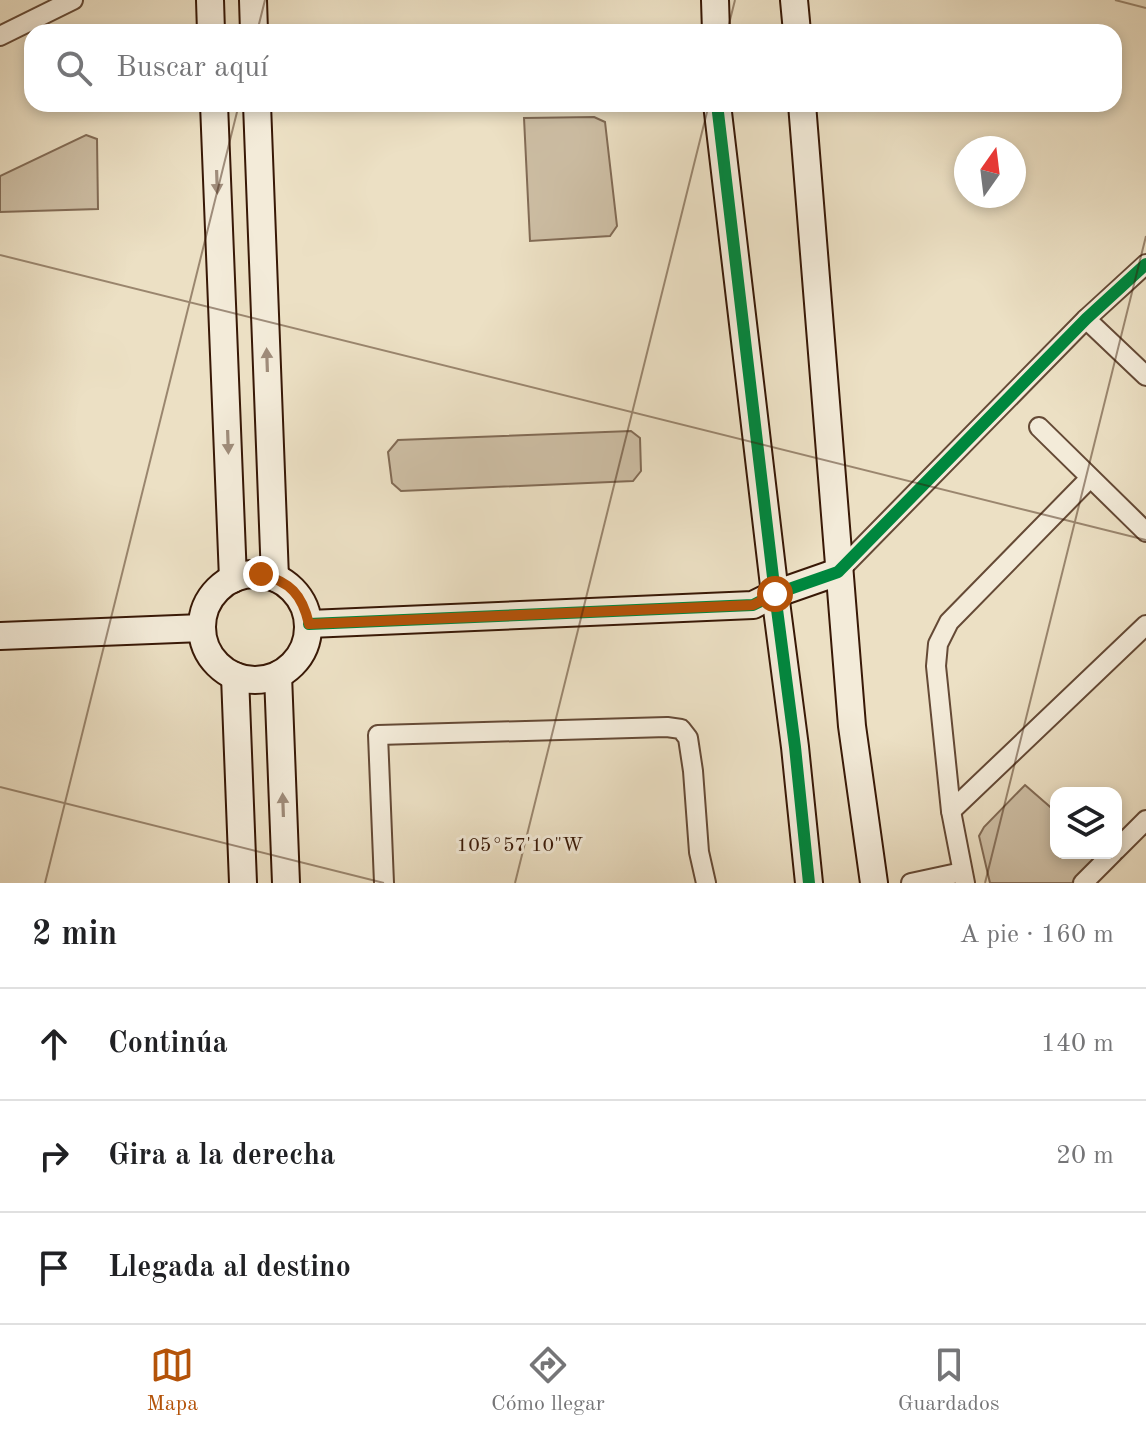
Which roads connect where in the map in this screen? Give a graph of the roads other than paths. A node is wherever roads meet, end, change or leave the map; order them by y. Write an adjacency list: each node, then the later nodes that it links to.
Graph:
1 (73, 0): 6 (street)
2 (210, 0): 8 (street)
3 (253, 0): 9 (street)
4 (715, 0): 10 (street)
5 (794, 0): 11 (street)
6 (24, 24)
7 (24, 24): 12 (street)
8 (211, 24)
9 (254, 24)
10 (716, 24)
11 (796, 24)
12 (0, 36)
13 (214, 112): 25 (street, one-way to 25)
14 (257, 112): 24 (street, one-way to 14)
15 (718, 112): 26 (street)
16 (803, 112): 23 (street)
17 (1146, 264): 18 (street)
18 (1086, 319): 19 (street); 23 (street)
19 (1146, 376)
20 (1039, 427): 21 (street)
21 (1090, 478): 22 (street); 33 (street)
22 (1146, 532)
23 (838, 572): 26 (street); 44 (street)
24 (275, 578): 25 (street); 27 (street)
25 (233, 579): 29 (street)
26 (775, 594): 27 (street); 43 (street)
27 (309, 624): 31 (street)
28 (1146, 625): 33 (street)
29 (202, 628): 30 (street); 32 (street)
30 (0, 636)
31 (278, 675): 32 (street); 39 (street, one-way to 31)
32 (235, 676): 38 (street)
33 (951, 811): 37 (street)
34 (1146, 820): 35 (street)
35 (1122, 843)
36 (1106, 859): 46 (street)
37 (964, 877): 45 (street)
38 (243, 883)
39 (286, 883)
40 (384, 883): 42 (street)
41 (696, 883): 42 (street)
42 (706, 883)
43 (809, 883)
44 (874, 883)
45 (911, 883)
46 (1083, 883)

